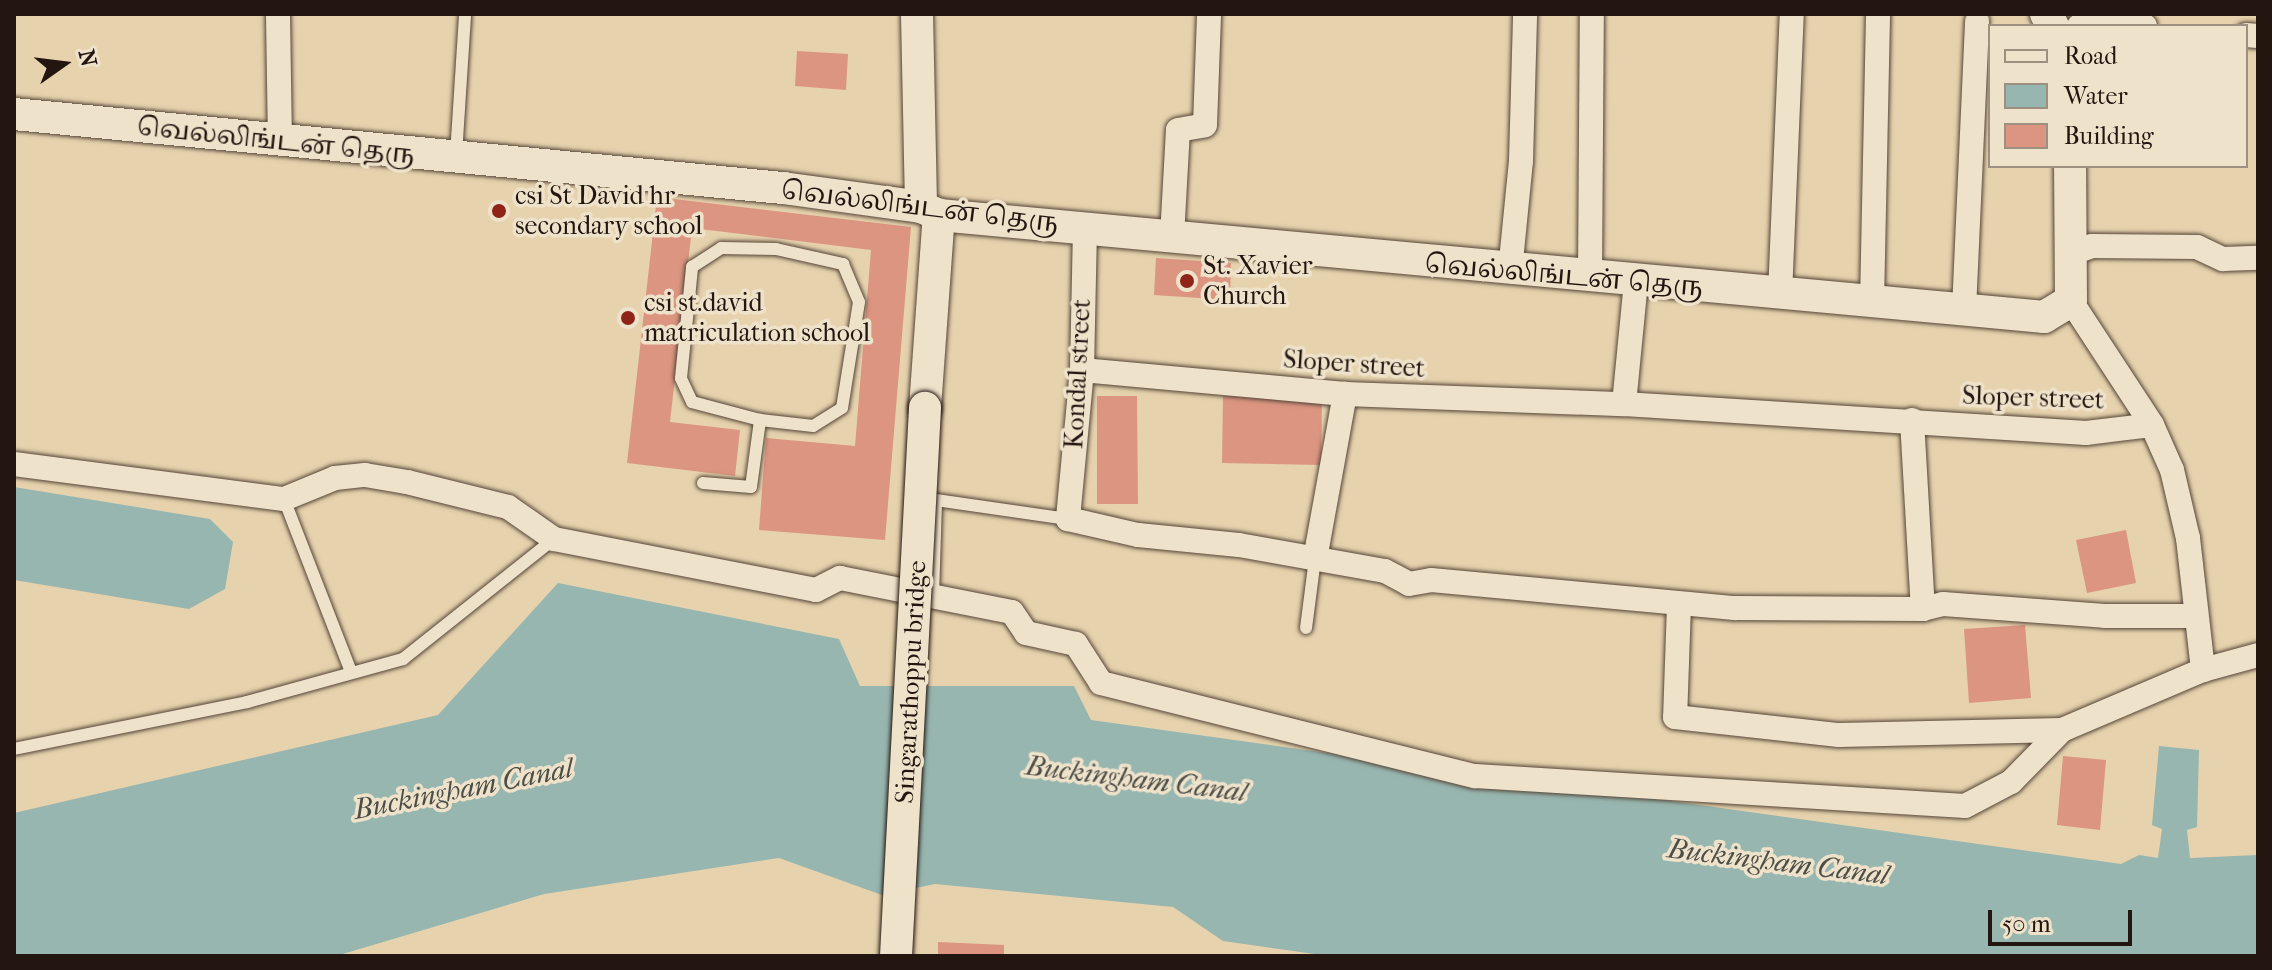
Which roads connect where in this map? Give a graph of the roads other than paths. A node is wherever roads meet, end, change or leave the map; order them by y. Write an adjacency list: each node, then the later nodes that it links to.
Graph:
1 (278, 14): 11 (street)
2 (465, 14): 12 (lane)
3 (917, 14): 14 (main road)
4 (1209, 14): 16 (street)
5 (1525, 14): 19 (street)
6 (1592, 14): 20 (street)
7 (1792, 14): 22 (street)
8 (1878, 14): 24 (street)
9 (1977, 21): 25 (street)
10 (14, 114): 11 (main road, வெல்லிங்டன் தெரு)
11 (233, 138): 12 (main road, வெல்லிங்டன் தெரு)
12 (456, 159): 14 (main road, வெல்லிங்டன் தெரு)
13 (2070, 168): 17 (main road)
14 (930, 211): 15 (main road, வெல்லிங்டன் தெரு); 48 (main road, Singarathoppu bridge, bridge)
15 (1085, 228): 16 (main road, வெல்லிங்டன் தெரு); 26 (street, Kondal street)
16 (1172, 237): 19 (main road, வெல்லிங்டன் தெரு)
17 (2070, 254): 18 (street); 23 (main road)
18 (2258, 258)
19 (1510, 271): 20 (main road, வெல்லிங்டன் தெரு)
20 (1590, 277): 21 (main road, வெல்லிங்டன் தெரு)
21 (1636, 282): 22 (main road, வெல்லிங்டன் தெரு); 28 (street)
22 (1780, 295): 24 (main road, வெல்லிங்டன் தெரு)
23 (2071, 301): 25 (main road, வெல்லிங்டன் தெரு); 31 (street)
24 (1872, 303): 25 (main road, வெல்லிங்டன் தெரு)
25 (1964, 310)
26 (1082, 370): 27 (street, Sloper street); 35 (street, Kondal street)
27 (1345, 394): 28 (street, Sloper street); 37 (street)
28 (1624, 404): 30 (street, Sloper street)
29 (760, 420): 29 (lane); 33 (lane)
30 (1912, 420): 31 (street, Sloper street); 40 (street)
31 (2152, 425): 41 (street)
32 (14, 464): 34 (street)
33 (703, 483)
34 (284, 499): 36 (street); 45 (lane)
35 (1068, 519): 37 (street); 38 (lane)
36 (554, 539): 38 (street); 45 (lane)
37 (1315, 559): 39 (street); 42 (lane)
38 (933, 596): 46 (street)
39 (1679, 605): 40 (street); 46 (street)
40 (1923, 609): 41 (street)
41 (2195, 616): 44 (street)
42 (1306, 628)
43 (2258, 655): 44 (street)
44 (2203, 670): 46 (street)
45 (351, 672): 47 (lane)
46 (2062, 730)
47 (14, 749)
48 (896, 956)

